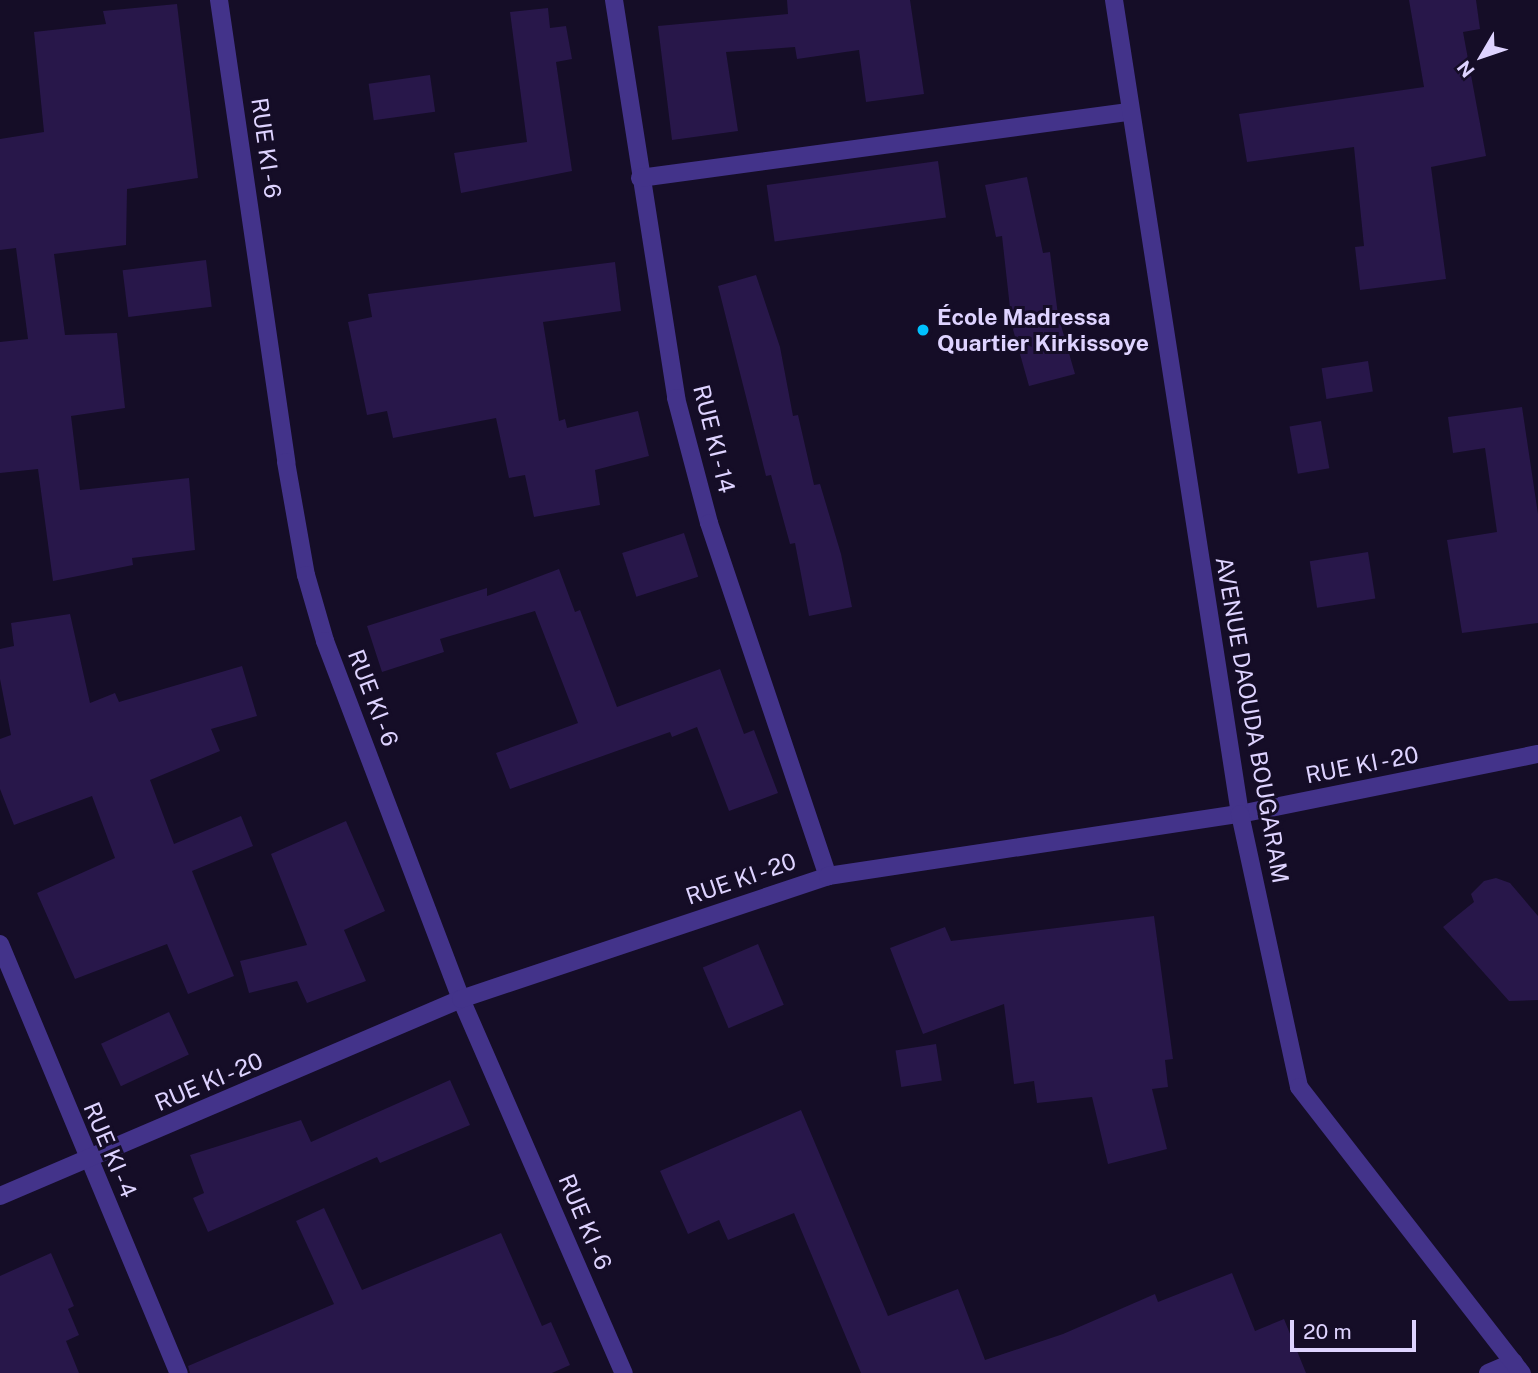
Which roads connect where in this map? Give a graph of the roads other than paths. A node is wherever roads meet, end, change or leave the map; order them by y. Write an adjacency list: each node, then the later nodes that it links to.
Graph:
1 (219, 0): 10 (street, RUE KI - 6)
2 (614, 0): 5 (street, RUE KI - 14)
3 (1114, 0): 4 (street, AVENUE DAOUDA BOUGARAM)
4 (1129, 112): 5 (street); 7 (street, AVENUE DAOUDA BOUGARAM)
5 (640, 178): 8 (street, RUE KI - 14)
6 (1538, 754): 7 (street, RUE KI - 20)
7 (1240, 814): 8 (street, RUE KI - 20); 13 (street, AVENUE DAOUDA BOUGARAM)
8 (828, 876): 10 (street, RUE KI - 20)
9 (0, 944): 11 (street, RUE KI - 4)
10 (461, 999): 11 (street, RUE KI - 20); 15 (street, RUE KI - 6)
11 (87, 1161): 12 (street, RUE KI - 20); 14 (street, RUE KI - 4)
12 (0, 1196)
13 (1518, 1368): 16 (street)
14 (179, 1373)
15 (624, 1373)
16 (1488, 1373)

